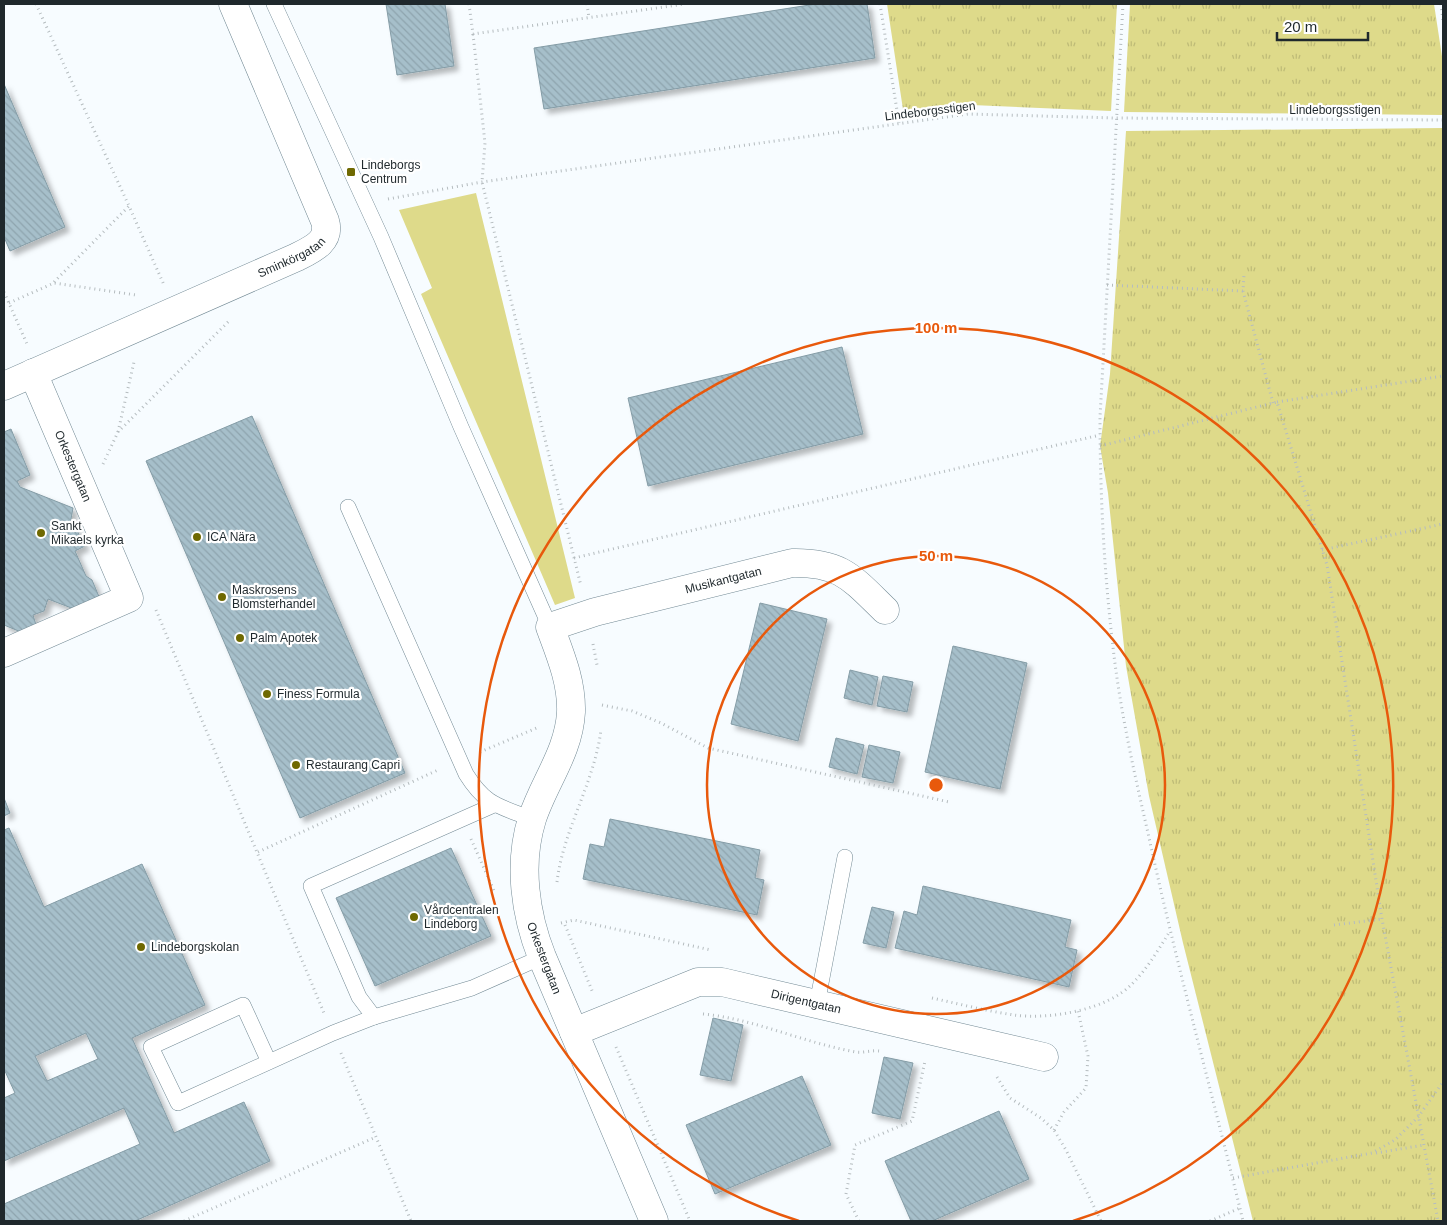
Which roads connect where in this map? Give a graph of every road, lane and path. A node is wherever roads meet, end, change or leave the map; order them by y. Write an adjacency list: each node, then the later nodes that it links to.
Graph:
1 (36, 4): 16 (path)
2 (233, 4): 25 (street, Sminkörgatan)
3 (274, 4): 40 (lane)
4 (468, 4): 12 (path)
5 (587, 4): 10 (path)
6 (685, 4): 10 (path)
7 (880, 4): 15 (path)
8 (1123, 4): 13 (path)
9 (1441, 4): 11 (path)
10 (589, 18): 12 (path)
11 (1443, 21)
12 (473, 34): 15 (path, Lindeborgsstigen)
13 (1116, 118): 14 (path, Lindeborgsstigen); 15 (path, Lindeborgsstigen); 19 (path)
14 (1443, 120)
15 (899, 123)
16 (130, 206): 18 (path); 20 (path)
17 (1244, 274): 21 (path)
18 (54, 283): 23 (path); 25 (path)
19 (1106, 285): 21 (path); 32 (path)
20 (165, 289)
21 (1243, 291): 30 (path)
22 (4, 292): 23 (path)
23 (9, 303): 26 (path)
24 (234, 316): 31 (path)
25 (142, 326): 27 (street, Sminkörgatan); 31 (path)
26 (26, 344)
27 (43, 369): 29 (street, Sminkörgatan); 41 (street, Orkestergatan)
28 (1443, 376): 30 (path)
29 (4, 386)
30 (1275, 402): 33 (path); 37 (path)
31 (118, 432): 34 (path)
32 (1100, 435): 33 (path); 38 (path)
33 (1100, 446): 55 (path)
34 (102, 465)
35 (348, 507): 47 (lane)
36 (1443, 524): 37 (path)
37 (1322, 550): 51 (path)
38 (574, 558)
39 (885, 610): 40 (street, Musikantgatan)
40 (550, 627): 48 (street, Orkestergatan)
41 (4, 653)
42 (602, 705): 46 (path)
43 (540, 726): 44 (path)
44 (474, 755)
45 (440, 769): 49 (path)
46 (949, 802)
47 (494, 805): 48 (lane); 63 (lane)
48 (532, 819): 57 (street, Orkestergatan)
49 (258, 852)
50 (845, 857): 60 (lane)
51 (1382, 919): 53 (path); 77 (path)
52 (557, 925): 56 (path)
53 (1334, 925)
54 (1443, 927): 58 (path)
55 (1171, 931): 61 (path); 82 (path)
56 (718, 952)
57 (542, 957): 63 (lane); 64 (street, Orkestergatan)
58 (1443, 969)
59 (929, 997): 61 (path)
60 (817, 1004): 64 (street, Dirigentgatan); 68 (street, Dirigentgatan)
61 (1078, 1011): 78 (path)
62 (697, 1013): 67 (path)
63 (374, 1018): 71 (lane)
64 (574, 1032): 85 (street, Orkestergatan)
65 (621, 1041): 66 (path)
66 (614, 1044)
67 (883, 1052)
68 (1044, 1057)
69 (917, 1060): 70 (path)
70 (925, 1061): 72 (path); 86 (path)
71 (269, 1062): 71 (lane)
72 (934, 1063)
73 (987, 1074): 78 (path)
74 (1443, 1082): 75 (path)
75 (1435, 1092): 76 (path); 77 (path)
76 (1443, 1092)
77 (1418, 1116): 80 (path); 81 (path)
78 (1054, 1130): 87 (path)
79 (376, 1137): 84 (path)
80 (1424, 1145): 81 (path); 90 (path)
81 (1372, 1153): 82 (path)
82 (1233, 1178): 83 (path)
83 (1240, 1208): 88 (path); 89 (path)
84 (184, 1221)
85 (654, 1221)
86 (858, 1221)
87 (1102, 1221)
88 (1210, 1221)
89 (1243, 1221)
90 (1438, 1221)

